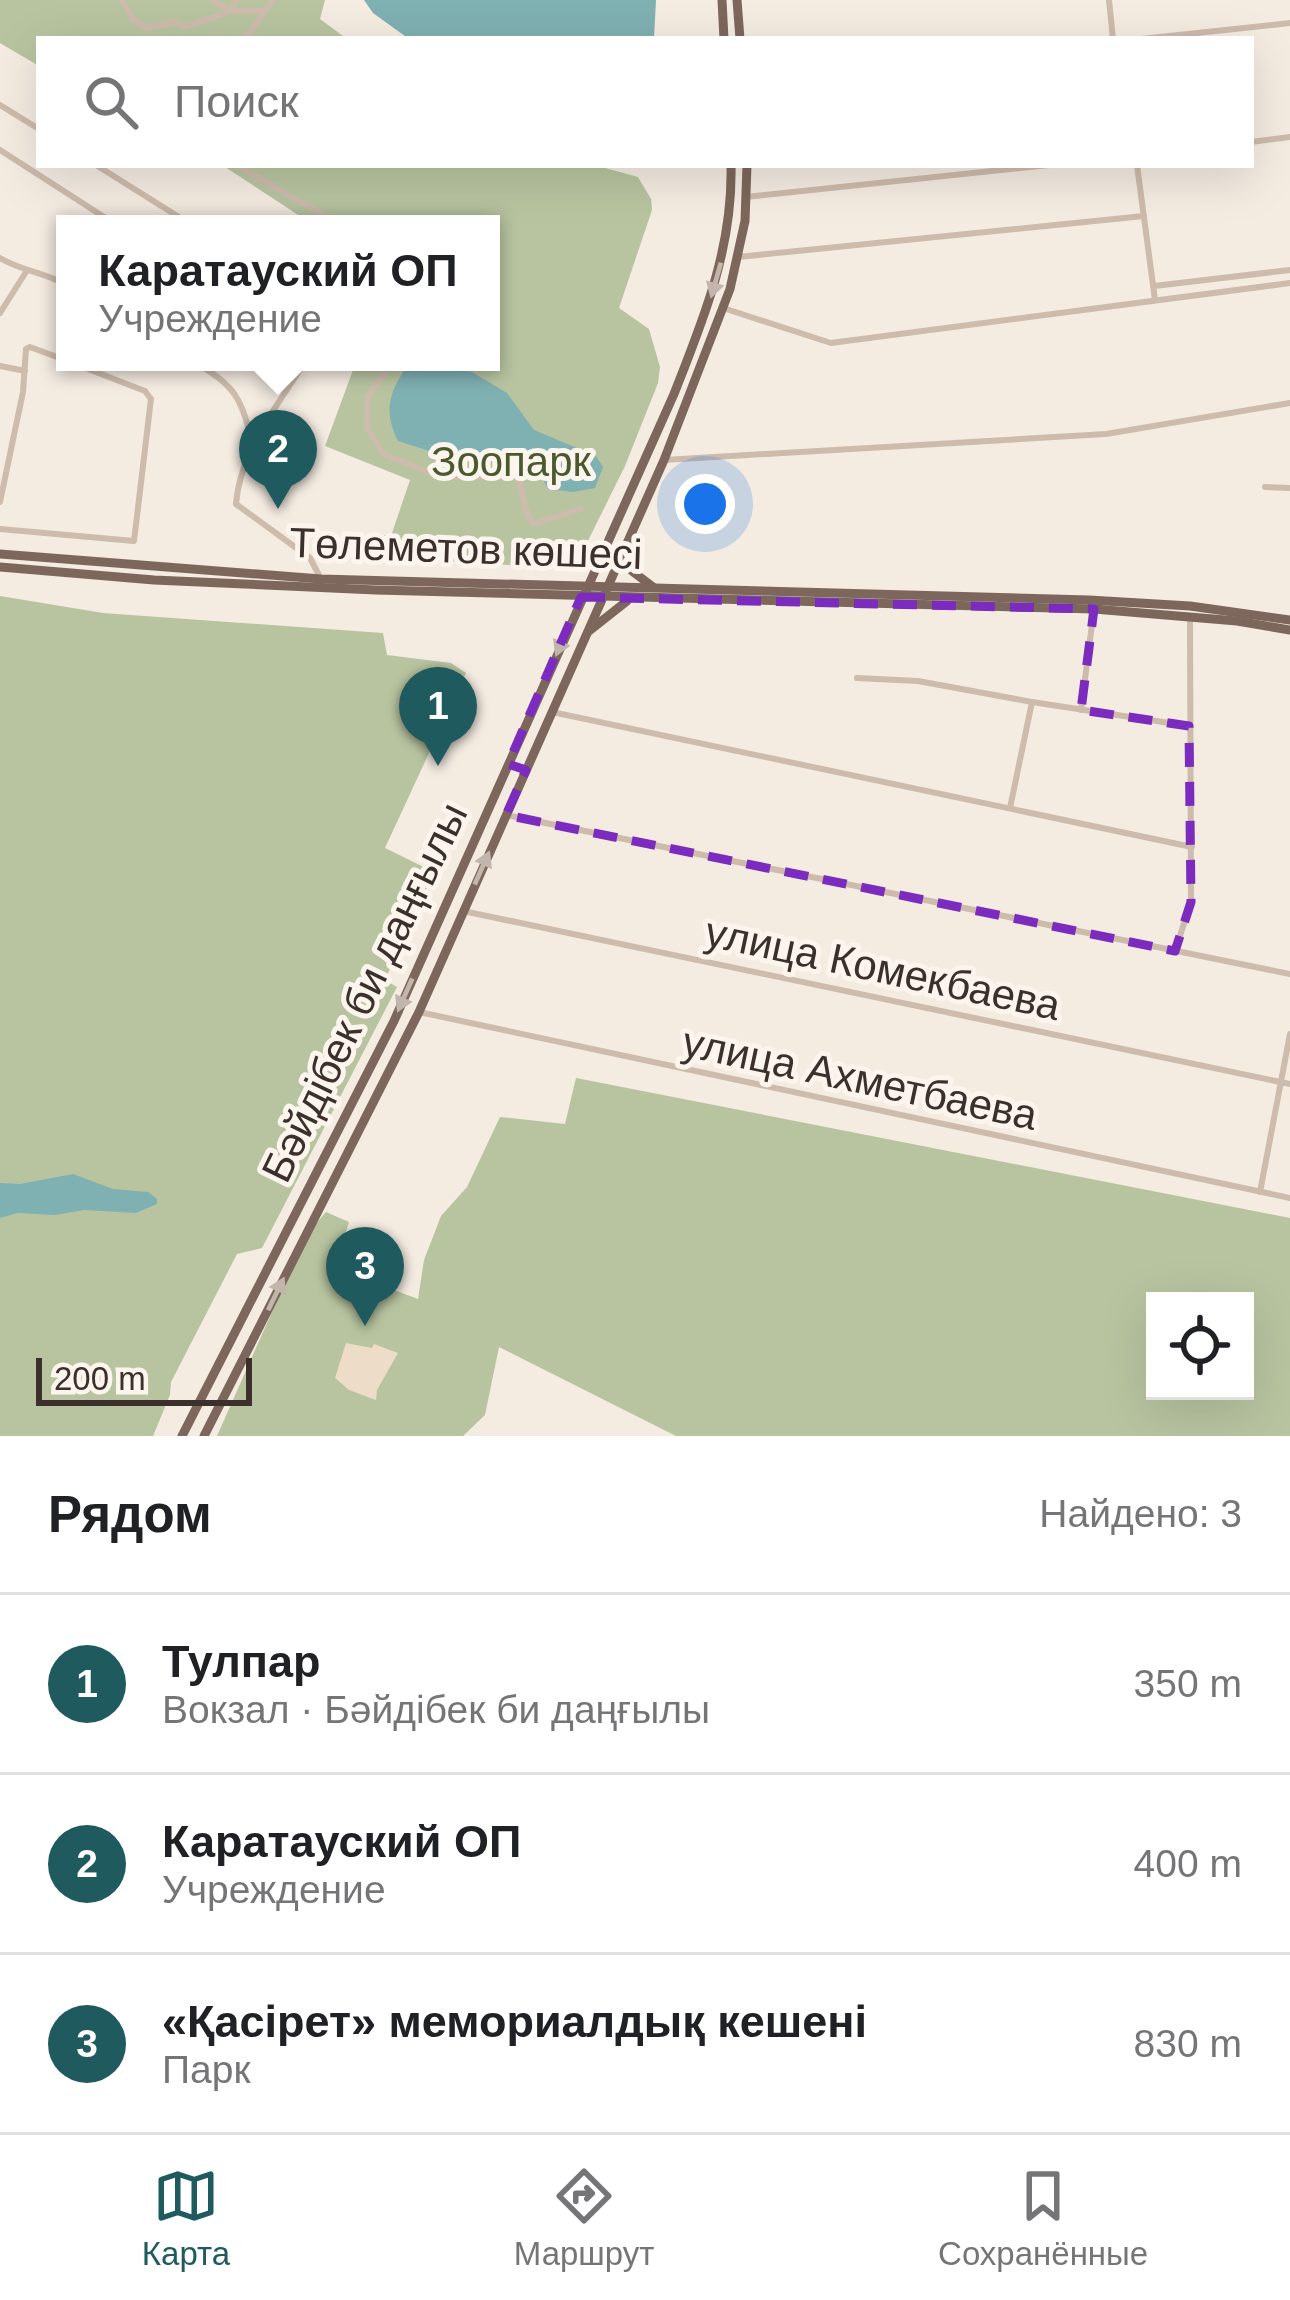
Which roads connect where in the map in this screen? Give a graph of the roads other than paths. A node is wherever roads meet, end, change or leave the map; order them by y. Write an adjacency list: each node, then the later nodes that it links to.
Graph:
1 (122, 0): 9 (street)
2 (212, 0): 9 (street)
3 (237, 0): 9 (street)
4 (273, 0): 8 (street)
5 (722, 0): 12 (main road)
6 (737, 0): 13 (main road)
7 (1109, 0): 14 (street)
8 (265, 10): 9 (street); 11 (street)
9 (232, 11)
10 (1290, 22): 15 (street)
11 (247, 36)
12 (724, 36)
13 (740, 36)
14 (1113, 36)
15 (1167, 36)
16 (0, 105): 17 (street)
17 (36, 127)
18 (1290, 137): 19 (street)
19 (1254, 142)
20 (0, 150): 28 (street)
21 (101, 168): 29 (street)
22 (241, 168): 30 (street)
23 (731, 168): 64 (main road, Бәйдібек би даңғылы, one-way to 64)
24 (747, 168): 27 (main road, Бәйдібек би даңғылы)
25 (1021, 168): 27 (street)
26 (1137, 168): 31 (street)
27 (746, 197): 32 (main road, Бәйдібек би даңғылы)
28 (102, 215)
29 (176, 215)
30 (324, 215)
31 (1144, 216): 32 (street); 38 (street)
32 (738, 257): 40 (main road, Бәйдібек би даңғылы)
33 (0, 258): 35 (street)
34 (1290, 270): 38 (street)
35 (26, 272): 36 (street); 41 (street)
36 (56, 279)
37 (1290, 283): 39 (street)
38 (1154, 286): 39 (street)
39 (1156, 300): 40 (street)
40 (723, 308): 51 (main road, Бәйдібек би даңғылы)
41 (0, 314)
42 (56, 357): 44 (street)
43 (0, 366): 44 (street)
44 (25, 371): 54 (street)
45 (93, 371): 57 (street)
46 (208, 371): 50 (street)
47 (299, 371): 50 (street)
48 (386, 371): 55 (street)
49 (1290, 403): 51 (street)
50 (253, 446): 62 (street)
51 (664, 460): 58 (main road, Бәйдібек би даңғылы)
52 (1265, 487): 53 (street)
53 (1290, 488)
54 (0, 502)
55 (581, 509)
56 (0, 529): 57 (street)
57 (134, 541): 60 (street)
58 (626, 543): 63 (main road); 65 (main road, Бәйдібек би даңғылы)
59 (0, 554): 60 (main road, Төлеметов көшесі)
60 (131, 566): 62 (main road, Төлеметов көшесі)
61 (0, 567): 64 (main road, Төлеметов көшесі)
62 (321, 579): 64 (main road, Төлеметов көшесі)
63 (653, 587): 65 (main road, Төлеметов көшесі); 69 (main road, Төлеметов көшесі)
64 (584, 592): 65 (main road, Төлеметов көшесі); 77 (main road, Бәйдібек би даңғылы, one-way to 77)
65 (604, 592): 66 (main road, Төлеметов көшесі); 71 (main road, Бәйдібек би даңғылы)
66 (631, 598): 67 (main road, Төлеметов көшесі); 71 (main road)
67 (1094, 609): 68 (main road, Төлеметов көшесі); 74 (street)
68 (1190, 616): 70 (main road, Төлеметов көшесі); 76 (street)
69 (1290, 620)
70 (1290, 630)
71 (585, 635): 75 (main road, Бәйдібек би даңғылы)
72 (857, 678): 73 (street)
73 (1032, 702): 74 (street); 79 (street)
74 (1081, 710): 76 (street)
75 (552, 712): 78 (main road, Бәйдібек би даңғылы); 79 (street)
76 (1189, 726): 81 (street)
77 (508, 764): 78 (main road); 90 (main road, Бәйдібек би даңғылы, one-way to 90)
78 (526, 770): 80 (main road, Бәйдібек би даңғылы)
79 (1010, 808): 81 (street)
80 (506, 815): 82 (main road, Бәйдібек би даңғылы, one-way to 80); 83 (street)
81 (1192, 847): 83 (street)
82 (464, 910): 85 (main road, Бәйдібек би даңғылы); 87 (street, улица Комекбаева)
83 (1175, 951): 84 (street)
84 (1290, 974)
85 (419, 1012): 88 (street, улица Ахметбаева); 91 (main road, Бәйдібек би даңғылы, one-way to 85)
86 (1290, 1034): 87 (street)
87 (1286, 1083): 88 (street)
88 (1259, 1192): 89 (street, улица Ахметбаева)
89 (1290, 1198)
90 (182, 1436)
91 (204, 1436)

